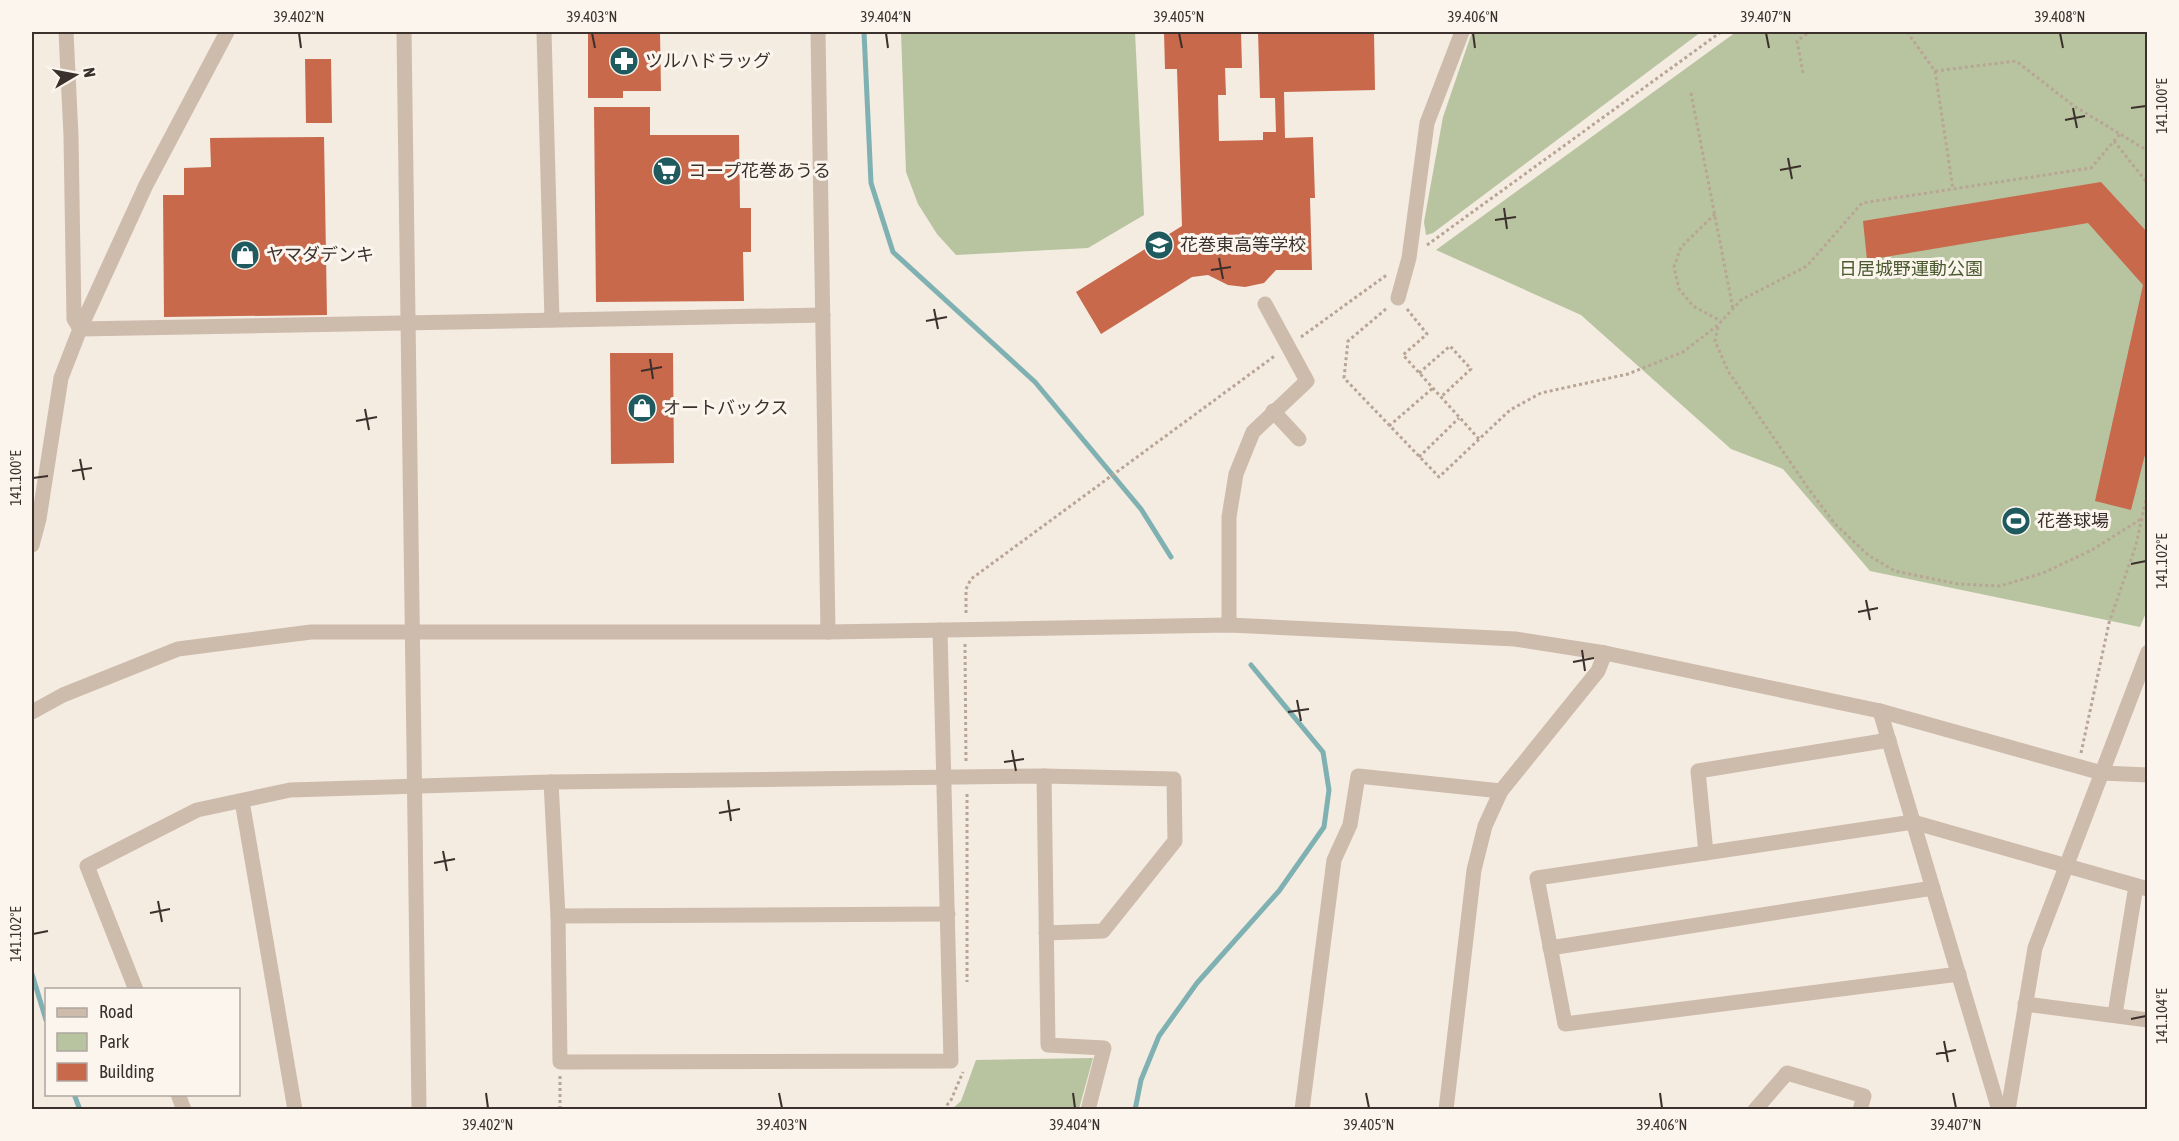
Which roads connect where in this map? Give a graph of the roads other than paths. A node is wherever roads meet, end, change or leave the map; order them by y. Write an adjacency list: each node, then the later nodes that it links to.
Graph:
1 (66, 32): 12 (street)
2 (227, 32): 12 (street)
3 (405, 32): 11 (street)
4 (544, 32): 10 (street)
5 (818, 32): 9 (street)
6 (1462, 32): 7 (street)
7 (1398, 298)
8 (1265, 304): 13 (street)
9 (823, 315): 10 (street); 19 (street)
10 (552, 320): 11 (street)
11 (409, 323): 12 (street); 18 (street)
12 (80, 329): 15 (street)
13 (1273, 411): 14 (street); 16 (street)
14 (1299, 439)
15 (32, 545)
16 (1229, 625): 17 (street); 21 (street)
17 (940, 630): 19 (street); 28 (street)
18 (414, 632): 19 (street); 23 (street); 30 (street)
19 (828, 632)
20 (2148, 652): 25 (street)
21 (1605, 654): 22 (street); 31 (street)
22 (1880, 711): 24 (street); 25 (street)
23 (32, 712)
24 (1889, 740): 33 (street); 34 (street)
25 (2102, 773): 26 (street); 35 (street)
26 (2148, 775)
27 (1044, 776): 28 (street); 40 (street); 40 (street)
28 (945, 777): 29 (street); 38 (street)
29 (552, 783): 30 (street); 39 (street)
30 (416, 785): 32 (street); 50 (street)
31 (1501, 791): 52 (street); 53 (street)
32 (242, 801): 43 (street); 49 (street)
33 (1913, 822): 34 (street); 35 (street); 36 (street)
34 (1706, 853): 41 (street)
35 (2065, 868): 37 (street); 44 (street)
36 (1933, 888): 41 (street); 42 (street)
37 (2142, 888): 45 (street)
38 (948, 914): 39 (street); 39 (street)
39 (558, 916)
40 (1046, 933): 51 (street)
41 (1550, 948): 42 (street)
42 (1959, 974): 56 (street)
43 (135, 988)
44 (2025, 1004): 45 (street); 57 (street)
45 (2115, 1014): 46 (street)
46 (2148, 1020)
47 (178, 1096): 48 (street)
48 (184, 1110)
49 (295, 1110)
50 (419, 1110)
51 (1088, 1110)
52 (1302, 1110)
53 (1446, 1110)
54 (1755, 1110): 55 (street)
55 (1860, 1110)
56 (1999, 1110)
57 (2008, 1110)

